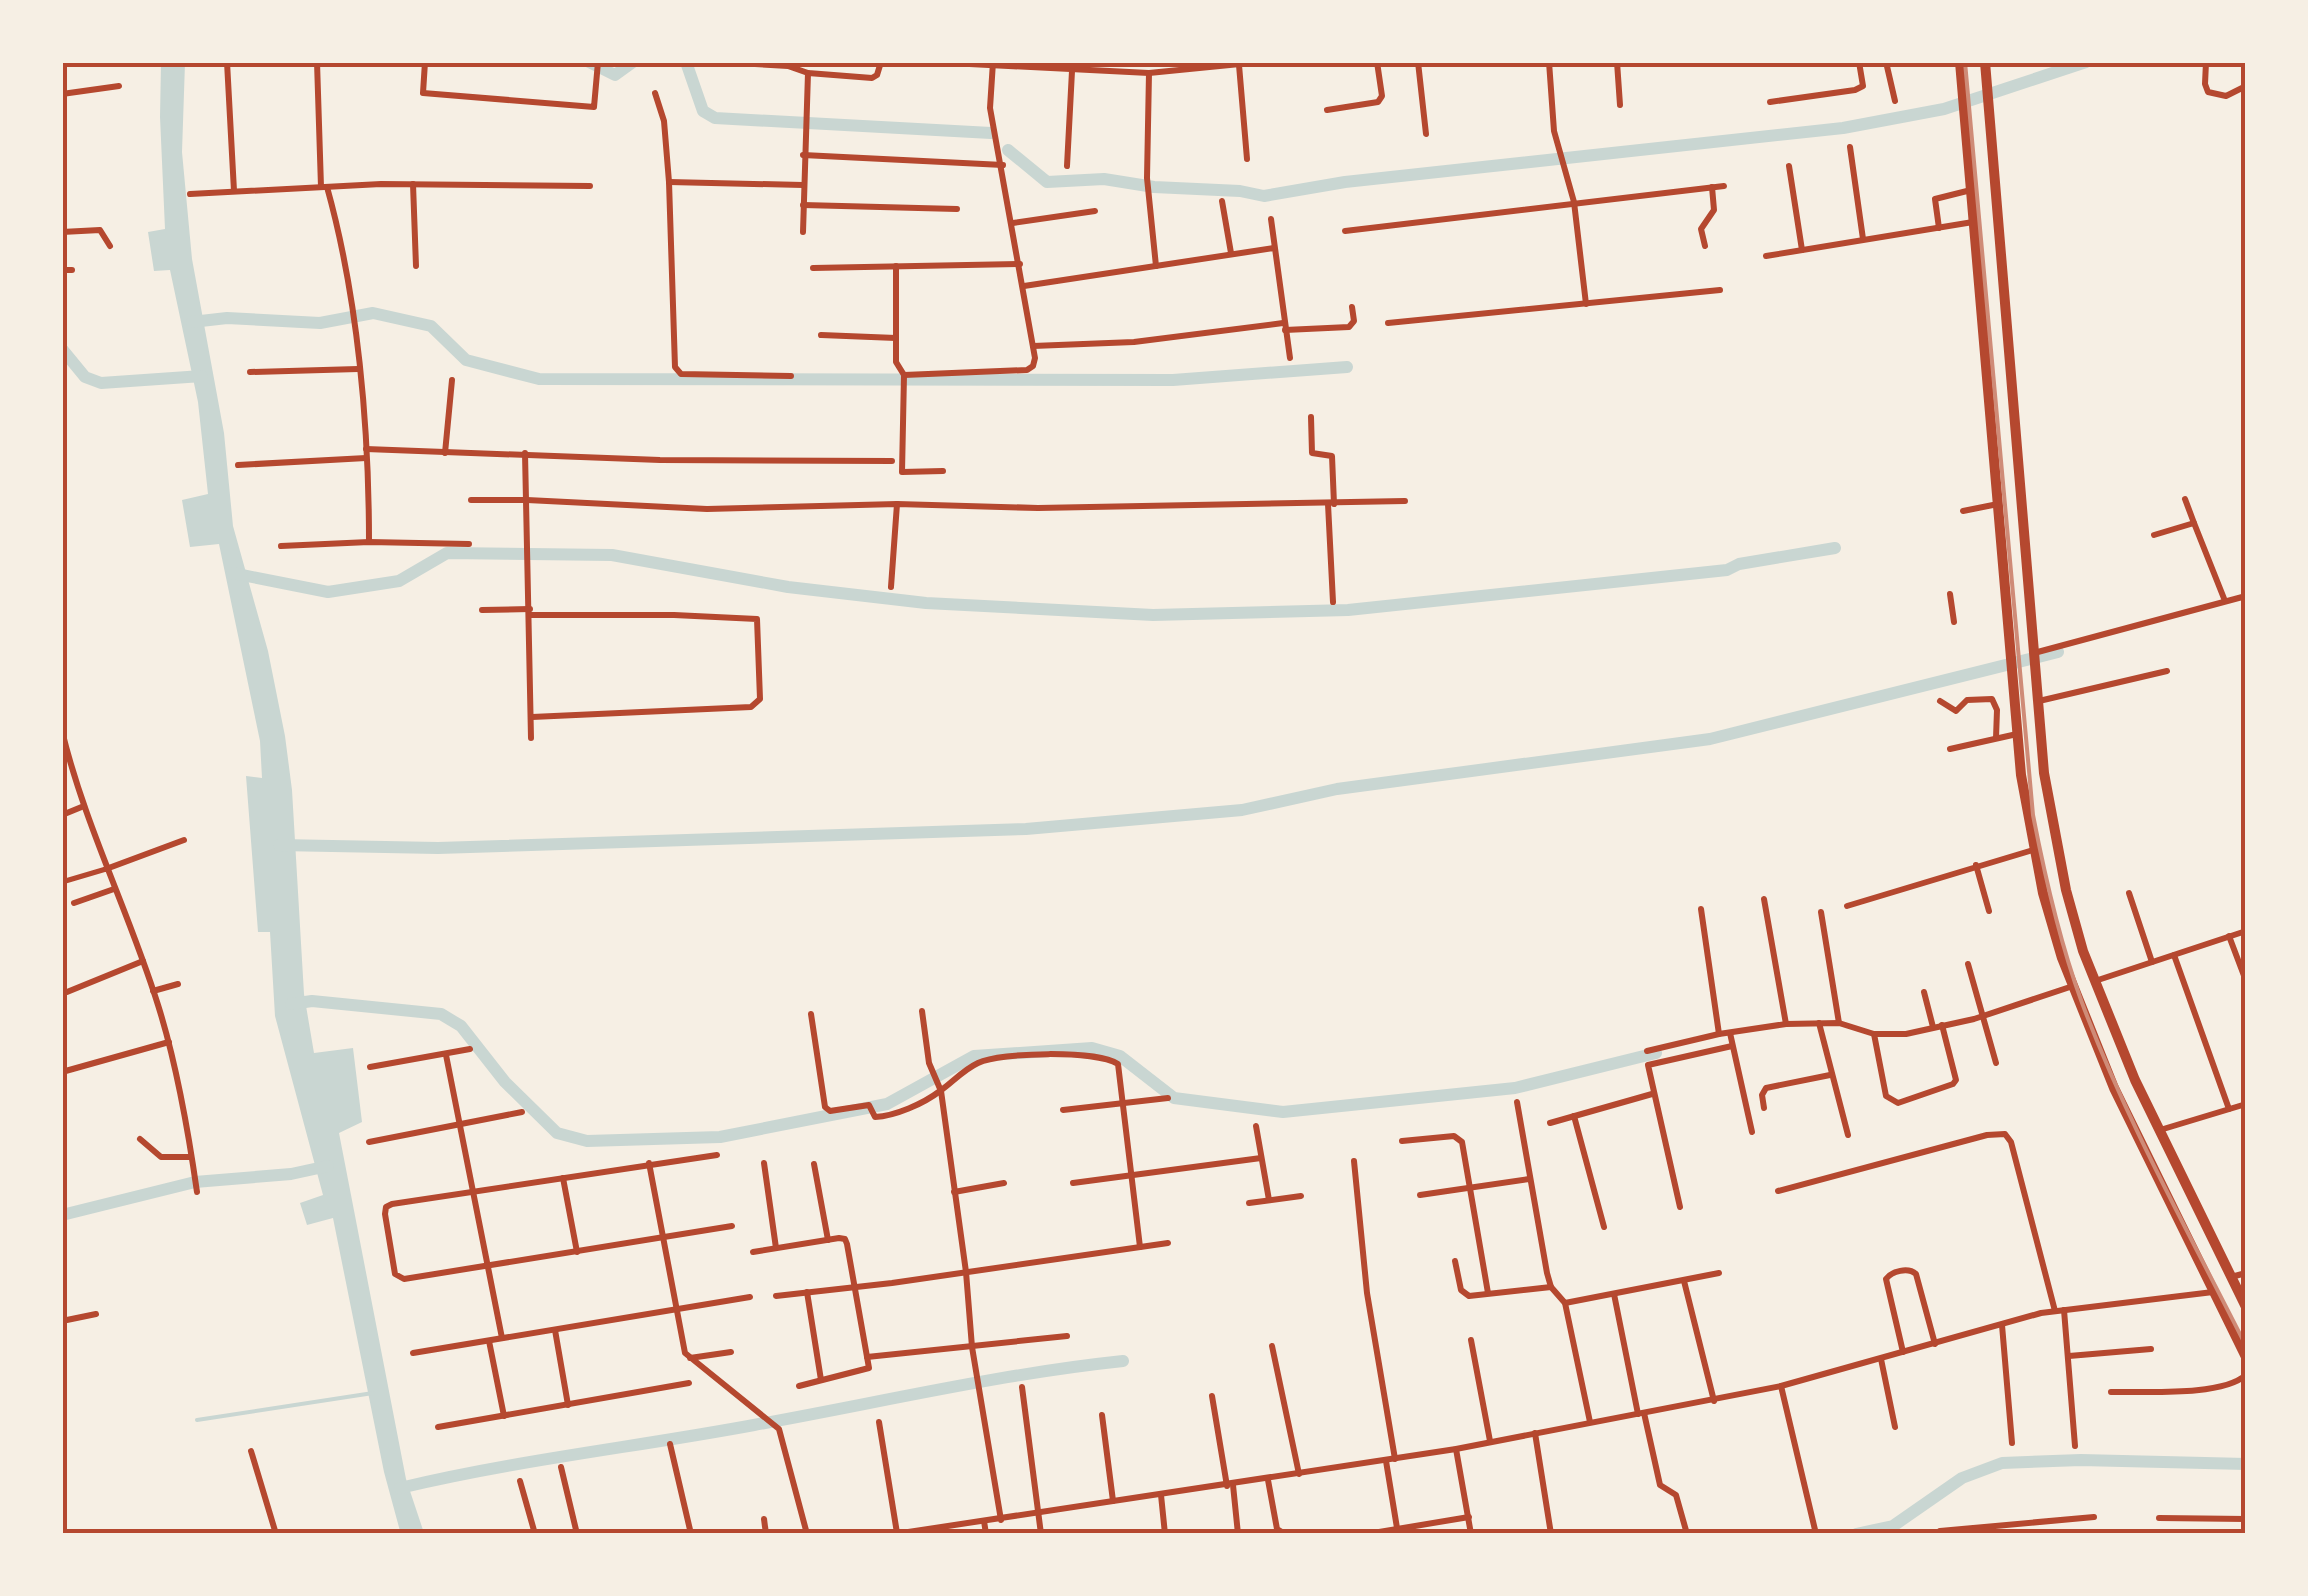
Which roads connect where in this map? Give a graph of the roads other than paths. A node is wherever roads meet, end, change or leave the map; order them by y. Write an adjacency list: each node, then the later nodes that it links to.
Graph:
1 (227, 62): 47 (street)
2 (317, 62): 44 (street)
3 (424, 62): 4 (street)
4 (598, 62)
5 (881, 62): 22 (street)
6 (1260, 62): 20 (street)
7 (1378, 62): 31 (street)
8 (1418, 62): 32 (street)
9 (1549, 62): 50 (street)
10 (1616, 62): 30 (street)
11 (1859, 62): 29 (street)
12 (1886, 62): 28 (street)
13 (1960, 62): 46 (main road)
14 (1985, 62): 95 (main road)
15 (2206, 62): 25 (street)
16 (950, 63): 18 (street)
17 (756, 64): 22 (street)
18 (993, 64): 21 (street); 36 (street)
19 (1202, 65): 20 (street); 23 (street)
20 (1239, 65): 35 (street)
21 (1072, 70): 23 (street); 37 (street)
22 (808, 73): 34 (street)
23 (1149, 73): 71 (street)
24 (119, 86): 27 (street)
25 (2246, 86)
26 (655, 92): 39 (street)
27 (62, 94)
28 (1895, 101)
29 (1770, 102)
30 (1620, 104)
31 (1327, 110)
32 (1426, 134)
33 (1850, 148): 61 (street)
34 (803, 155): 36 (street); 41 (street)
35 (1247, 159)
36 (1003, 165): 56 (street)
37 (1067, 166)
38 (1789, 166): 65 (street)
39 (668, 182): 41 (street); 85 (street)
40 (413, 184): 42 (street); 44 (street); 69 (street)
41 (803, 185): 51 (street)
42 (590, 186)
43 (1724, 186): 45 (street)
44 (324, 187): 47 (street); 83 (street)
45 (1712, 187): 50 (street); 63 (street)
46 (1971, 190): 55 (main road); 57 (street)
47 (234, 191): 48 (street)
48 (190, 194)
49 (1222, 201): 66 (street)
50 (1574, 202): 58 (street); 75 (street)
51 (803, 205): 52 (street); 60 (street)
52 (957, 209)
53 (1095, 211): 56 (street)
54 (1271, 219): 64 (street)
55 (1974, 222): 57 (street); 96 (main road)
56 (1014, 224): 68 (street)
57 (1938, 228): 61 (street)
58 (1345, 231)
59 (62, 232): 62 (street)
60 (802, 232)
61 (1864, 240): 65 (street)
62 (110, 246)
63 (1704, 246)
64 (1274, 248): 66 (street); 78 (street)
65 (1802, 250): 67 (street)
66 (1231, 253): 71 (street)
67 (1766, 256)
68 (1020, 264): 70 (street); 73 (street)
69 (416, 266)
70 (896, 266): 72 (street); 80 (street)
71 (1156, 266): 73 (street)
72 (813, 268)
73 (1024, 286): 81 (street)
74 (1720, 290): 75 (street)
75 (1586, 304): 77 (street)
76 (1352, 307): 78 (street)
77 (1388, 322)
78 (1284, 327): 81 (street); 82 (street)
79 (820, 335): 80 (street)
80 (896, 338): 87 (street)
81 (1033, 346): 87 (street)
82 (1290, 358)
83 (358, 369): 84 (street); 91 (street)
84 (250, 372)
85 (791, 376)
86 (452, 380): 89 (street)
87 (904, 380): 94 (street)
88 (1311, 417): 102 (street)
89 (445, 452): 90 (street); 91 (street)
90 (525, 453): 92 (street); 98 (street)
91 (366, 454): 93 (street); 107 (street)
92 (892, 460)
93 (238, 465)
94 (943, 471)
95 (2020, 480): 96 (main road); 118 (main road)
96 (1996, 482): 103 (main road)
97 (471, 500): 98 (street)
98 (526, 500): 101 (street); 116 (street)
99 (2185, 500): 105 (street)
100 (1405, 502): 102 (street)
101 (897, 504): 102 (street); 110 (street)
102 (1331, 504): 114 (street)
103 (1998, 504): 104 (street); 124 (main road)
104 (1963, 511)
105 (2194, 523): 106 (street); 113 (street)
106 (2154, 535)
107 (369, 542): 108 (street); 109 (street)
108 (470, 544)
109 (281, 546)
110 (890, 587)
111 (1950, 594): 117 (street)
112 (2246, 596): 113 (street)
113 (2225, 601): 118 (street)
114 (1333, 602)
115 (482, 610): 116 (street)
116 (531, 612): 122 (street); 122 (street)
117 (1954, 622)
118 (2035, 656): 121 (main road)
119 (2168, 671): 121 (street)
120 (1940, 701): 126 (street)
121 (2038, 701): 133 (main road)
122 (532, 718): 125 (street)
123 (62, 731): 128 (street)
124 (2017, 734): 126 (street); 134 (main road)
125 (532, 738)
126 (1996, 738): 127 (street)
127 (1950, 749)
128 (75, 777): 129 (street); 130 (street)
129 (62, 782)
130 (84, 806): 131 (street); 136 (street)
131 (62, 815)
132 (184, 840): 136 (street)
133 (2056, 845): 134 (main road); 153 (main road)
134 (2033, 850): 135 (street); 155 (main road)
135 (1976, 865): 142 (street); 144 (street)
136 (106, 869): 137 (street); 138 (street)
137 (62, 882)
138 (114, 889): 141 (street); 149 (street)
139 (2129, 893): 150 (street)
140 (1764, 899): 164 (street)
141 (74, 903)
142 (1847, 906)
143 (1702, 909): 167 (street)
144 (1989, 911)
145 (1821, 912): 163 (street)
146 (2246, 930): 147 (street)
147 (2229, 936): 148 (street); 152 (street)
148 (2174, 955): 150 (street); 185 (street)
149 (143, 962): 156 (street); 157 (street)
150 (2152, 962): 153 (street)
151 (1968, 964): 161 (street)
152 (2246, 981)
153 (2094, 982): 192 (main road)
154 (178, 984): 156 (street)
155 (2073, 986): 161 (street); 239 (main road)
156 (154, 991): 169 (street)
157 (67, 992)
158 (1924, 992): 165 (street)
159 (922, 1012): 178 (street)
160 (810, 1014): 178 (street)
161 (1983, 1016): 165 (street); 174 (street)
162 (1819, 1023): 163 (street); 164 (street); 177 (street)
163 (1839, 1023): 168 (street)
164 (1786, 1024): 166 (street)
165 (1938, 1026): 168 (street); 168 (street)
166 (1730, 1033): 167 (street); 170 (street)
167 (1719, 1034): 172 (street)
168 (1874, 1034)
169 (169, 1042): 176 (street); 199 (street)
170 (1732, 1046): 179 (street); 193 (street)
171 (470, 1049): 173 (street)
172 (1648, 1051)
173 (446, 1055): 175 (street); 190 (street)
174 (1996, 1063)
175 (370, 1067)
176 (62, 1072)
177 (1830, 1075): 184 (street); 194 (street)
178 (938, 1086): 182 (street); 213 (street)
179 (1652, 1094): 188 (street); 219 (street)
180 (1168, 1098): 182 (street)
181 (1518, 1102): 207 (street)
182 (1123, 1104): 186 (street); 205 (street)
183 (2246, 1104): 185 (street)
184 (1764, 1108)
185 (2229, 1109): 192 (street)
186 (1063, 1110)
187 (522, 1112): 190 (street)
188 (1574, 1116): 189 (street); 221 (street)
189 (1550, 1123)
190 (459, 1126): 197 (street); 214 (street)
191 (1256, 1126): 200 (street)
192 (2159, 1130): 234 (main road)
193 (1752, 1132)
194 (1848, 1135)
195 (140, 1139): 199 (street)
196 (1402, 1141): 210 (street)
197 (369, 1142)
198 (717, 1155): 202 (street)
199 (191, 1157): 212 (street)
200 (1261, 1158): 205 (street); 217 (street)
201 (1354, 1161): 293 (street)
202 (649, 1163): 206 (street); 222 (street)
203 (764, 1163): 226 (street)
204 (814, 1164): 223 (street)
205 (1132, 1175): 209 (street); 225 (street)
206 (563, 1178): 214 (street); 227 (street)
207 (1529, 1179): 210 (street); 237 (street)
208 (1004, 1183): 213 (street)
209 (1073, 1183)
210 (1471, 1189): 215 (street); 240 (street)
211 (1778, 1190): 247 (street)
212 (197, 1192)
213 (954, 1192): 231 (street)
214 (472, 1194): 230 (street); 230 (street)
215 (1420, 1194)
216 (1301, 1196): 217 (street)
217 (1269, 1200): 218 (street)
218 (1249, 1203)
219 (1680, 1207)
220 (732, 1226): 222 (street)
221 (1604, 1227)
222 (662, 1236): 227 (street); 246 (street)
223 (828, 1240): 226 (street); 236 (street)
224 (1168, 1243): 225 (street)
225 (1140, 1246): 231 (street)
226 (776, 1248): 228 (street)
227 (577, 1252): 230 (street)
228 (753, 1252)
229 (1455, 1261): 240 (street)
230 (489, 1268): 254 (street)
231 (966, 1272): 236 (street); 259 (street)
232 (1720, 1273): 235 (street)
233 (2246, 1273): 234 (street)
234 (2230, 1278): 245 (main road)
235 (1684, 1281): 241 (street); 277 (street)
236 (854, 1285): 238 (street); 265 (street)
237 (1551, 1287): 240 (street); 244 (street)
238 (807, 1292): 242 (street); 270 (street)
239 (2213, 1292): 248 (street); 266 (main road)
240 (1488, 1293)
241 (1614, 1294): 244 (street); 279 (street)
242 (776, 1296)
243 (750, 1297): 246 (street)
244 (1565, 1303): 283 (street)
245 (2246, 1306)
246 (676, 1310): 252 (street); 267 (street)
247 (2055, 1310): 248 (street); 251 (street)
248 (2064, 1310): 264 (street)
249 (96, 1314): 250 (street)
250 (62, 1322)
251 (2002, 1325): 257 (street); 288 (street)
252 (555, 1330): 254 (street); 278 (street)
253 (1067, 1336): 259 (street)
254 (502, 1338): 256 (street)
255 (1471, 1340): 287 (street)
256 (489, 1341): 263 (street); 281 (street)
257 (1936, 1344): 262 (street); 262 (street)
258 (1272, 1346): 295 (street)
259 (972, 1347): 265 (street); 308 (street)
260 (2151, 1349): 264 (street)
261 (731, 1352): 267 (street)
262 (1903, 1352): 268 (street)
263 (413, 1354)
264 (2069, 1356): 290 (street)
265 (867, 1357): 270 (street)
266 (2246, 1357)
267 (688, 1358): 319 (street)
268 (1881, 1359): 273 (street); 285 (street)
269 (2246, 1376): 275 (street)
270 (820, 1380): 272 (street)
271 (688, 1383): 278 (street)
272 (799, 1386)
273 (1781, 1386): 277 (street); 328 (street)
274 (1022, 1387): 301 (street)
275 (2111, 1392)
276 (1212, 1396): 298 (street)
277 (1714, 1402): 279 (street)
278 (568, 1405): 281 (street)
279 (1641, 1413): 283 (street); 327 (street)
280 (1102, 1415): 300 (street)
281 (504, 1416): 284 (street)
282 (879, 1422): 313 (street)
283 (1590, 1422): 286 (street)
284 (438, 1427)
285 (1895, 1427)
286 (1534, 1433): 287 (street); 326 (street)
287 (1490, 1441): 291 (street)
288 (2012, 1443)
289 (670, 1444): 317 (street)
290 (2075, 1446)
291 (1456, 1449): 293 (street); 302 (street)
292 (251, 1451): 314 (street)
293 (1391, 1460): 295 (street); 310 (street)
294 (561, 1467): 316 (street)
295 (1298, 1474): 296 (street)
296 (1268, 1480): 298 (street); 312 (street)
297 (520, 1481): 315 (street)
298 (1230, 1485): 299 (street); 323 (street)
299 (1160, 1495): 300 (street); 322 (street)
300 (1114, 1501): 301 (street)
301 (1040, 1514): 308 (street); 321 (street)
302 (1469, 1516): 310 (street); 325 (street)
303 (2094, 1516): 309 (street)
304 (2159, 1518): 306 (street)
305 (764, 1519): 318 (street)
306 (2246, 1519)
307 (984, 1520): 308 (street); 313 (street); 320 (street)
308 (1000, 1520)
309 (2030, 1522): 311 (street); 329 (street)
310 (1398, 1531): 324 (street)
311 (1940, 1531)
312 (1279, 1532)
313 (896, 1533)
314 (276, 1534)
315 (534, 1534)
316 (577, 1534)
317 (691, 1534)
318 (766, 1534)
319 (807, 1534)
320 (986, 1534)
321 (1040, 1534)
322 (1165, 1534)
323 (1238, 1534)
324 (1366, 1534)
325 (1471, 1534)
326 (1551, 1534)
327 (1687, 1534)
328 (1816, 1534)
329 (2032, 1534)

